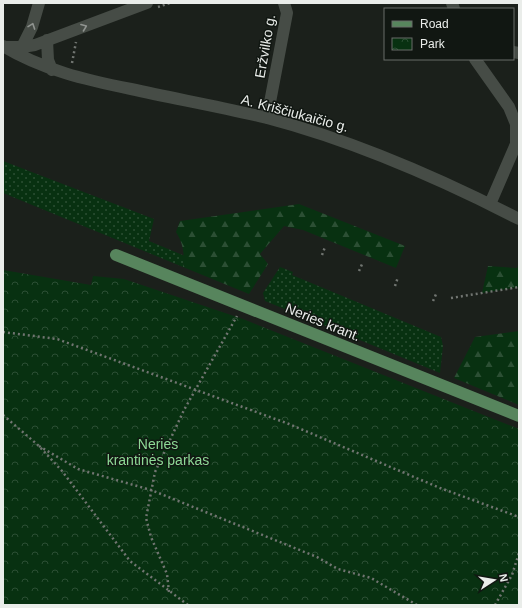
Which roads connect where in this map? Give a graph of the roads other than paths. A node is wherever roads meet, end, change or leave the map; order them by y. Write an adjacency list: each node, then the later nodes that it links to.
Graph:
1 (39, 3): 6 (street, one-way to 1)
2 (284, 3): 9 (street, Eržvilko g.)
3 (151, 6): 4 (street, one-way to 3)
4 (47, 40): 6 (street); 8 (street)
5 (3, 46): 6 (street); 8 (street, A. Kriščiukaičio g.)
6 (22, 47)
7 (476, 60): 10 (street)
8 (52, 70): 9 (street, A. Kriščiukaičio g.)
9 (267, 118): 10 (street, A. Kriščiukaičio g.)
10 (490, 204): 11 (street, A. Kriščiukaičio g.)
11 (519, 219)
12 (116, 255): 13 (main road, Neries krant.)
13 (519, 416)

